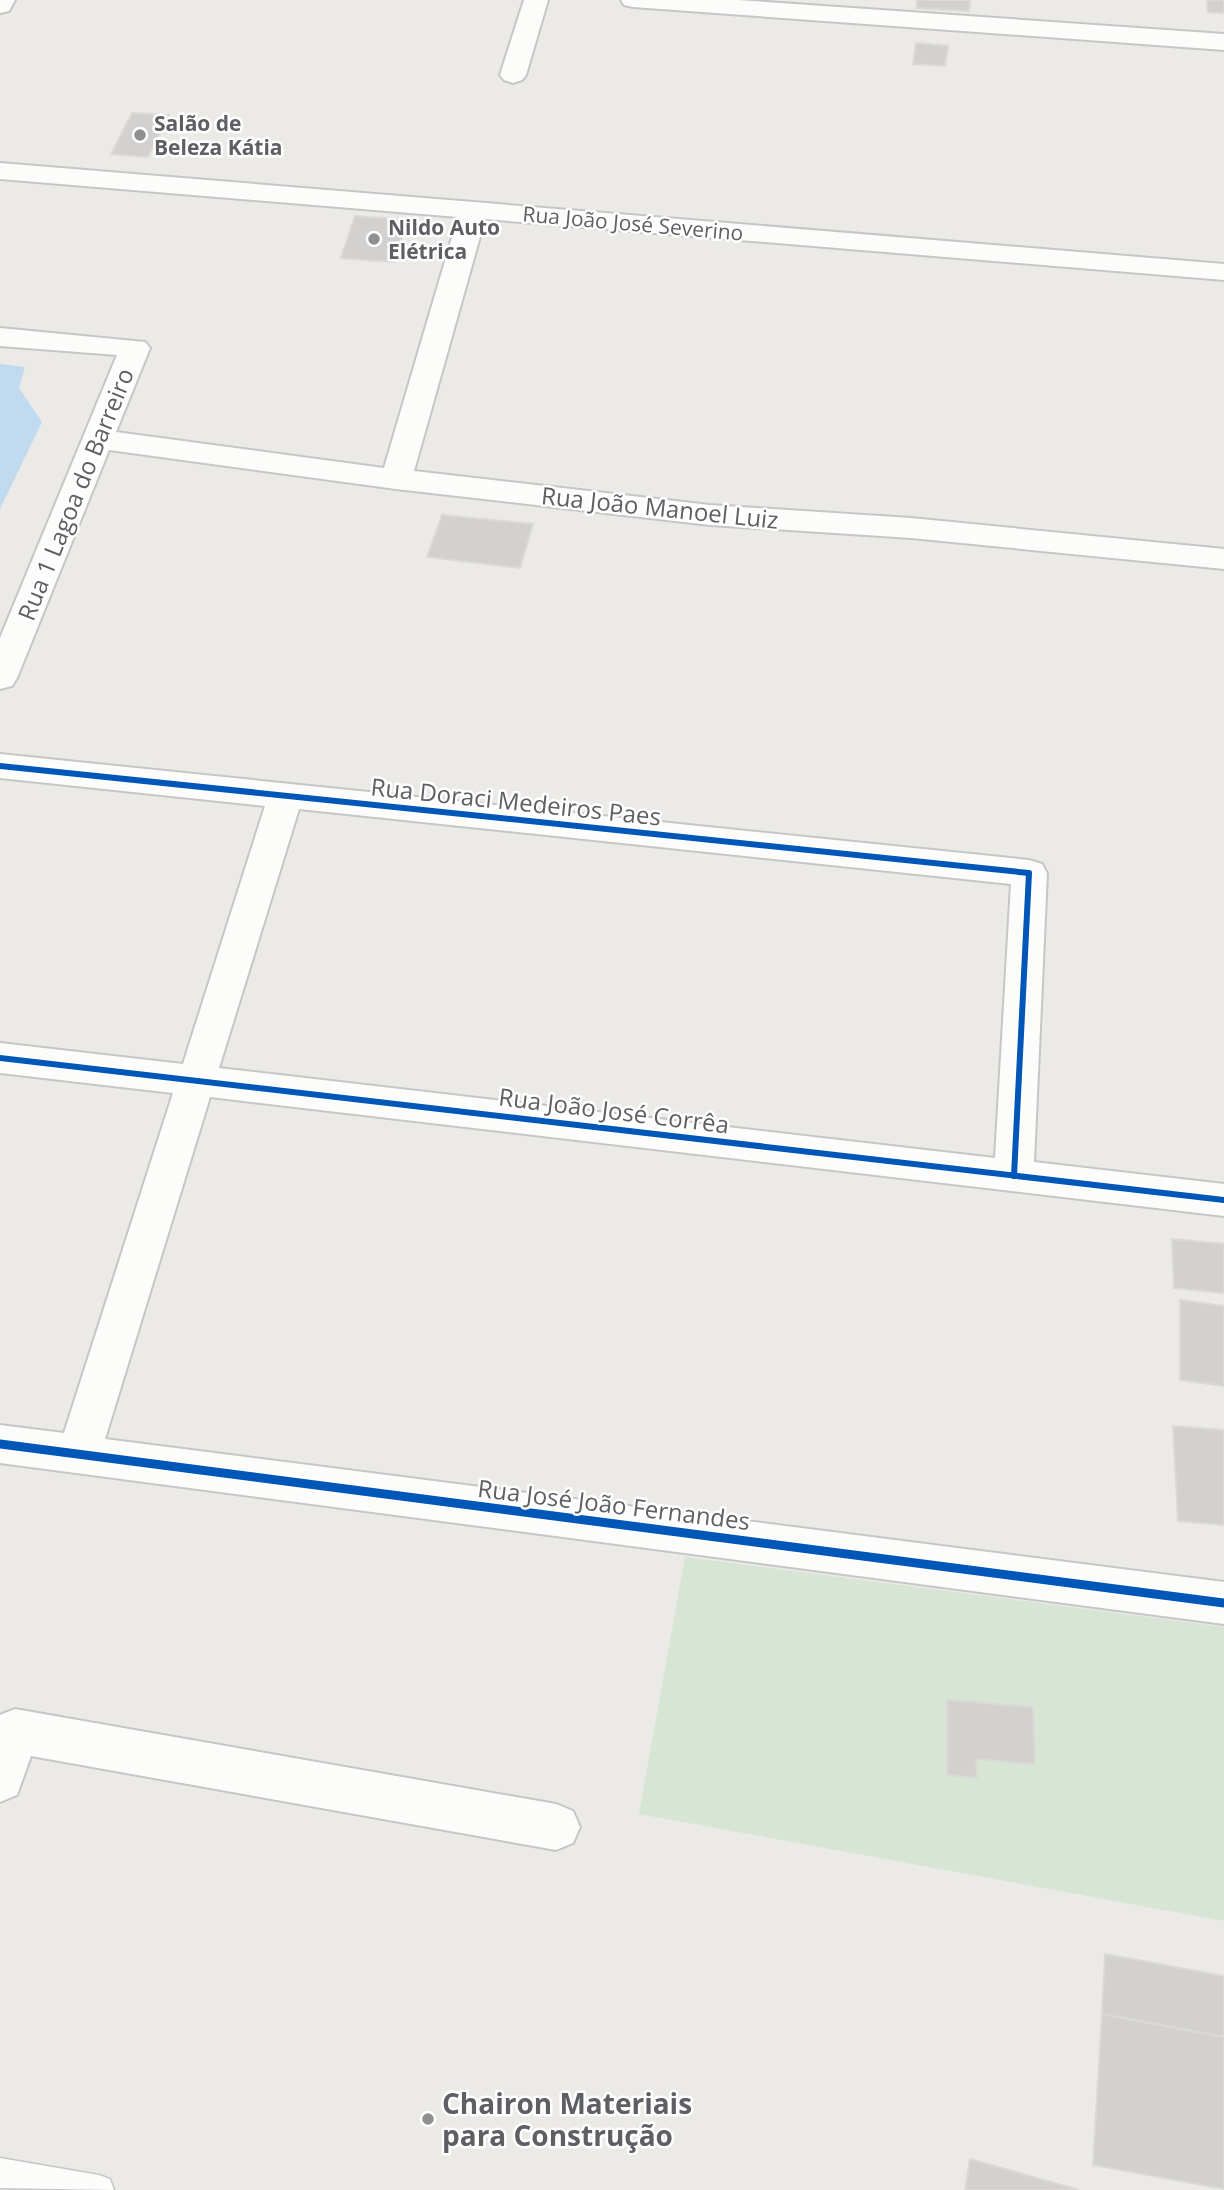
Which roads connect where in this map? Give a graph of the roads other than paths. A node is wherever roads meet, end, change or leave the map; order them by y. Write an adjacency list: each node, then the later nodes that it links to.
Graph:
1 (3, 0): 4 (street)
2 (536, 0): 6 (street)
3 (633, 0): 5 (street)
4 (0, 6)
5 (1224, 42)
6 (513, 75)
7 (0, 171): 8 (street, Rua João José Severino)
8 (474, 210): 9 (street, Rua João José Severino); 12 (street)
9 (1224, 272)
10 (0, 337): 11 (street, Rua 1 Lagoa do Barreiro)
11 (98, 439): 12 (street, Rua João Manoel Luiz); 14 (street, Rua 1 Lagoa do Barreiro)
12 (396, 480): 13 (street, Rua João Manoel Luiz)
13 (1224, 559)
14 (2, 670)
15 (0, 766): 16 (street, Rua Doraci Medeiros Paes)
16 (286, 796): 18 (street); 19 (street, Rua Doraci Medeiros Paes)
17 (0, 1058): 18 (street, Rua João José Corrêa)
18 (195, 1080): 19 (street, Rua João José Corrêa); 22 (street)
19 (1014, 1176): 20 (street, Rua João José Corrêa)
20 (1224, 1200)
21 (0, 1444): 22 (street, Rua José João Fernandes)
22 (79, 1454): 23 (street, Rua José João Fernandes)
23 (1224, 1603)
24 (0, 1779): 25 (street)
25 (556, 1827)
26 (0, 2173): 27 (lane)
27 (99, 2190)

